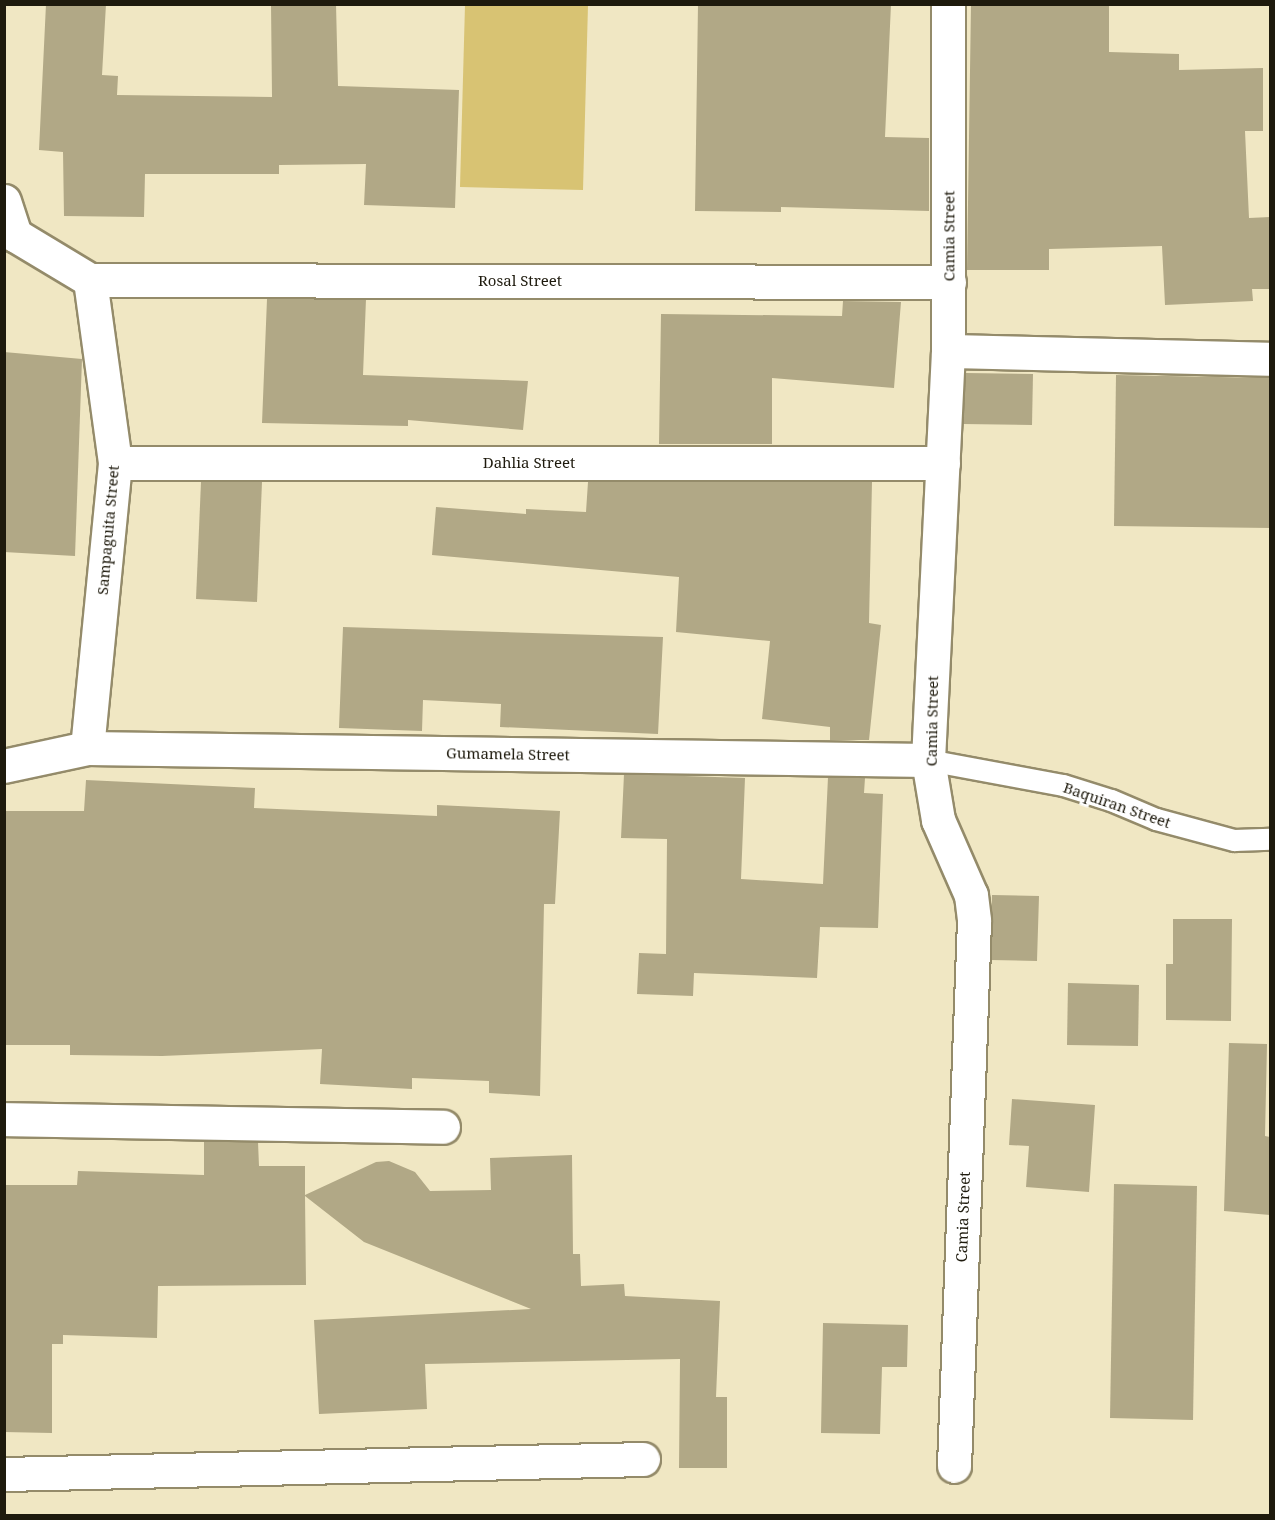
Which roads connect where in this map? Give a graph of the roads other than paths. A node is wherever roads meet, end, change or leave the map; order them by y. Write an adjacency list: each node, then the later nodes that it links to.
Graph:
1 (948, 4): 5 (street, Camia Street)
2 (4, 201): 3 (street)
3 (10, 235): 4 (street)
4 (90, 280): 5 (street, Rosal Street); 8 (street, Sampaguita Street)
5 (949, 282): 6 (street, Camia Street)
6 (948, 351): 7 (street); 9 (street, Camia Street)
7 (1270, 359)
8 (115, 464): 9 (street, Dahlia Street); 10 (street, Sampaguita Street)
9 (943, 464): 11 (street, Camia Street)
10 (87, 748): 11 (street, Gumamela Street); 12 (street)
11 (928, 760): 13 (lane, Baquiran Street); 17 (street, Camia Street)
12 (4, 766)
13 (1270, 839)
14 (4, 1119): 15 (street)
15 (442, 1127)
16 (644, 1459): 18 (street)
17 (954, 1466)
18 (4, 1474)

